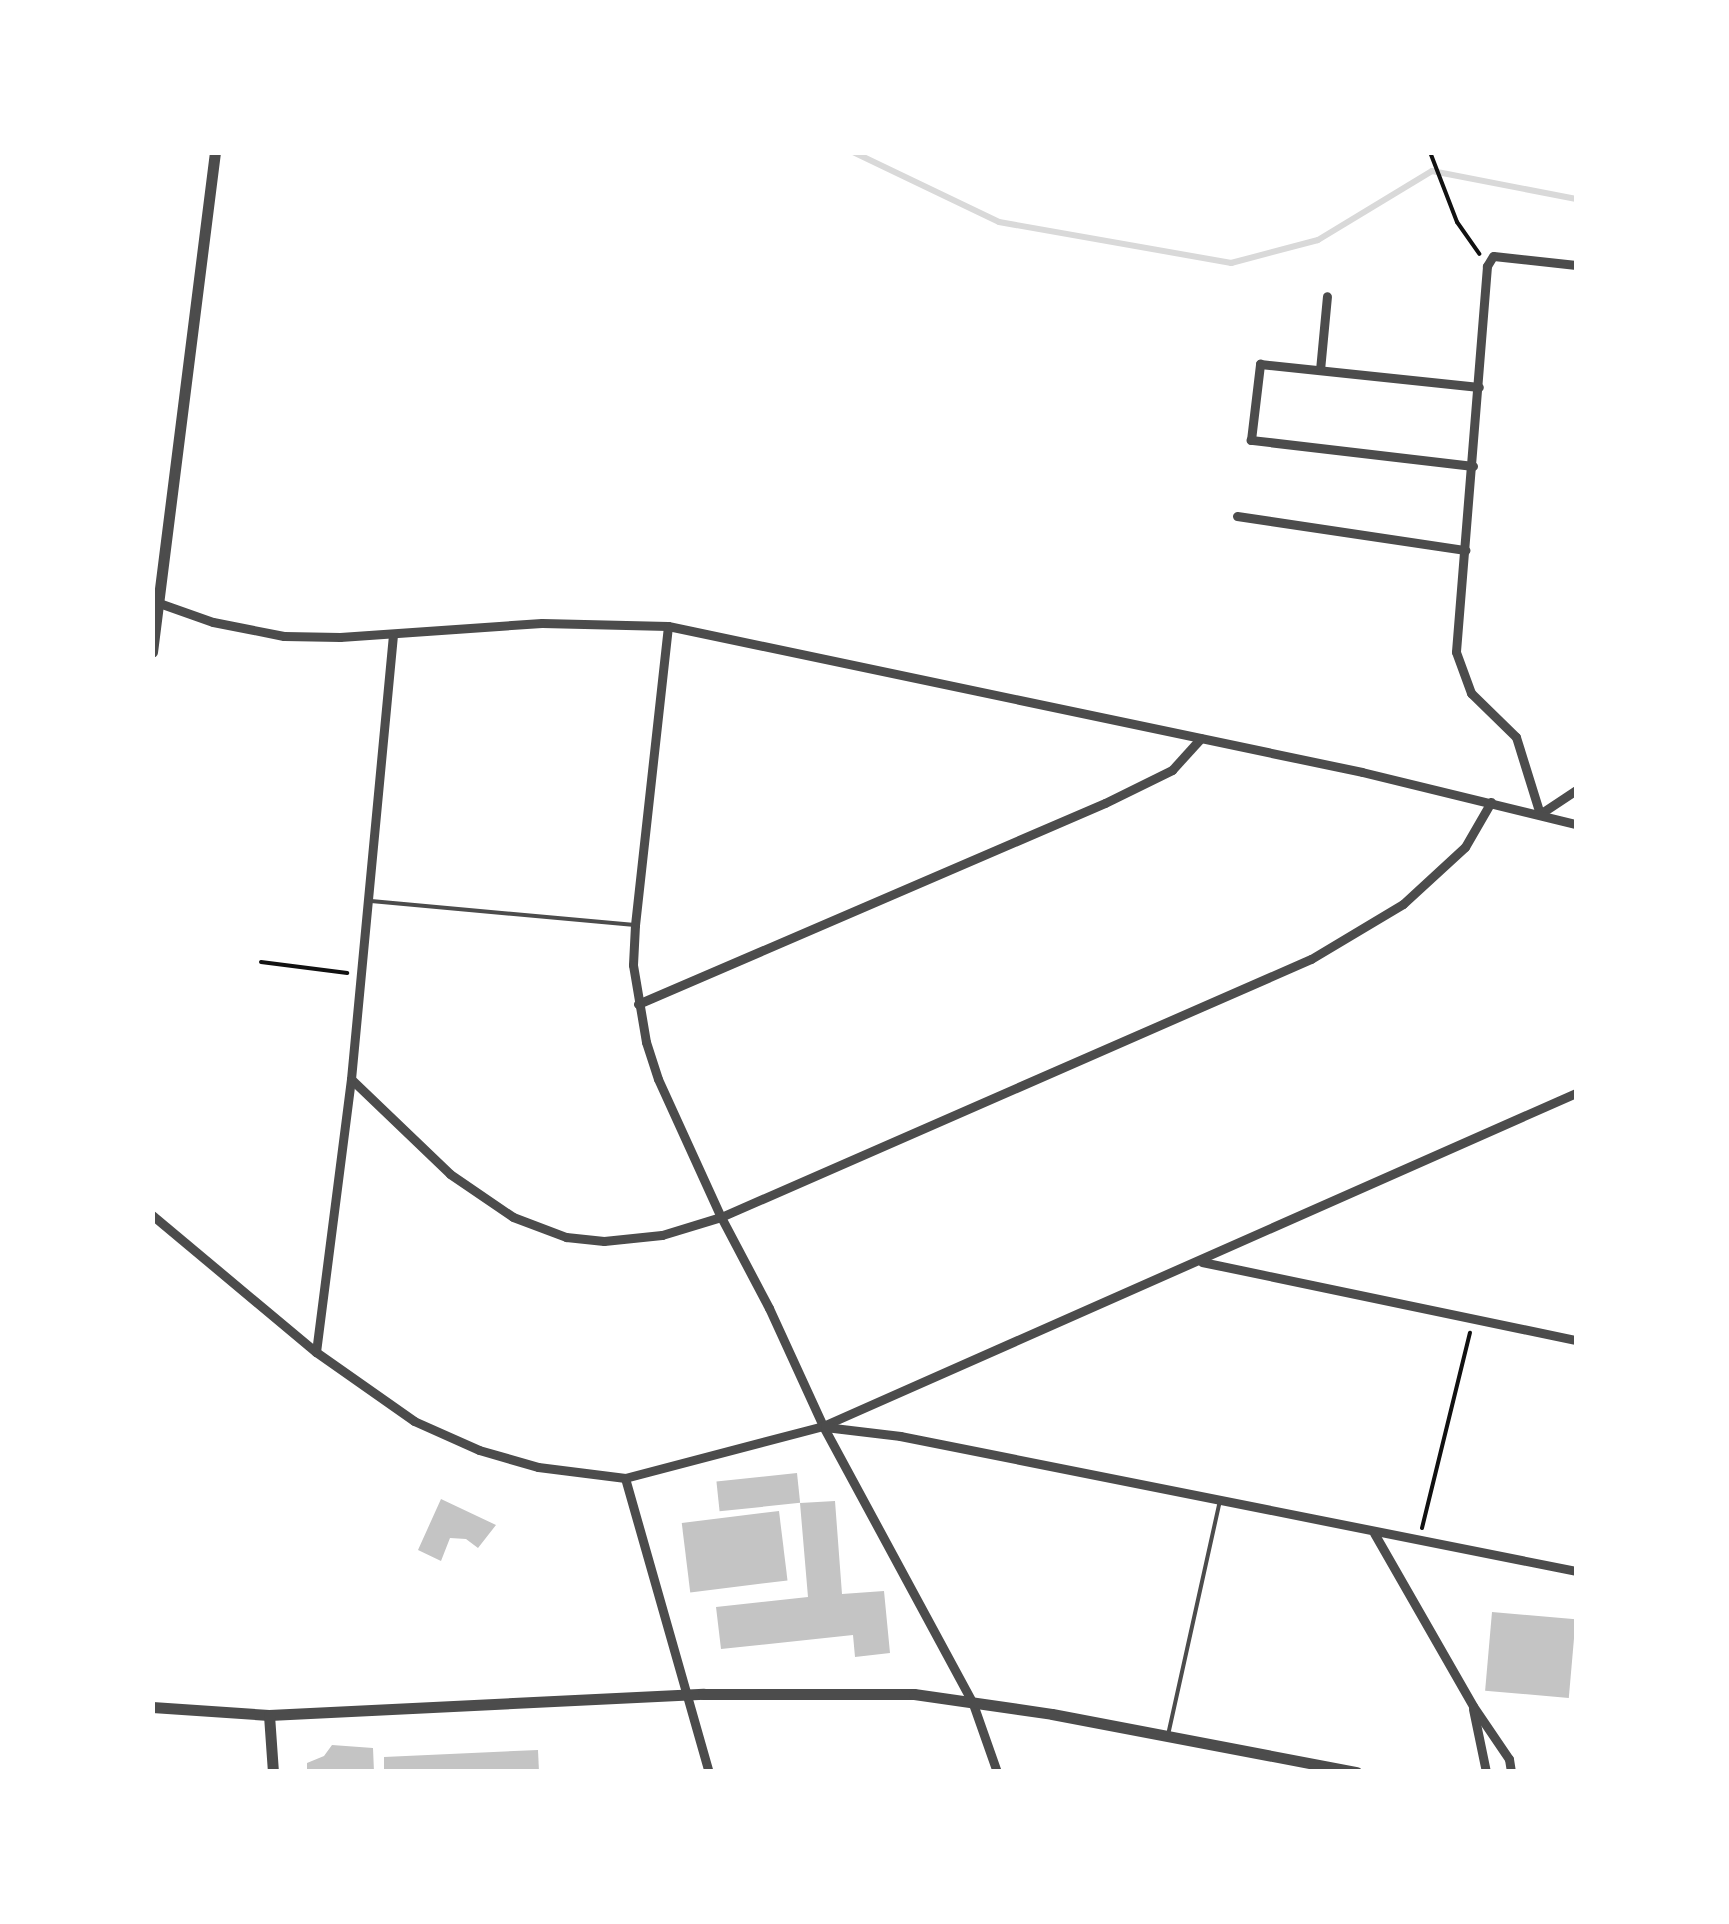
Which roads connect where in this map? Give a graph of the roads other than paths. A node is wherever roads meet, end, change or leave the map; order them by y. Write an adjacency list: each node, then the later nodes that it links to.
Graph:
1 (215, 152): 9 (street)
2 (1576, 266): 5 (street)
3 (1328, 296): 4 (street)
4 (1320, 370): 5 (street); 6 (street)
5 (1480, 387): 6 (street)
6 (1472, 466): 8 (street)
7 (1237, 516): 8 (street)
8 (1465, 550): 16 (street)
9 (156, 599): 11 (street); 12 (street)
10 (668, 626): 11 (street); 13 (street); 19 (street)
11 (393, 634): 18 (street)
12 (152, 652)
13 (1201, 738): 15 (street); 20 (street)
14 (1576, 790): 16 (street)
15 (1491, 802): 16 (street); 24 (street)
16 (1540, 814): 17 (street)
17 (1576, 824)
18 (366, 901): 19 (lane); 21 (street)
19 (635, 925): 20 (street)
20 (638, 1004): 24 (street)
21 (351, 1078): 24 (street); 27 (street)
22 (1576, 1094): 25 (street)
23 (152, 1215): 27 (street)
24 (721, 1217): 28 (street)
25 (1201, 1262): 26 (street); 28 (street)
26 (1576, 1340)
27 (316, 1352): 29 (street)
28 (822, 1426): 29 (street); 30 (street); 34 (street)
29 (625, 1478): 33 (street)
30 (1220, 1501): 31 (street); 38 (lane)
31 (1374, 1533): 32 (street); 35 (street)
32 (1576, 1571)
33 (683, 1694): 34 (street); 37 (street); 40 (street)
34 (972, 1702): 38 (street); 41 (street)
35 (1473, 1706): 43 (street); 44 (street)
36 (152, 1707): 37 (street)
37 (269, 1715): 39 (street)
38 (1168, 1735): 42 (street)
39 (273, 1772)
40 (709, 1772)
41 (997, 1772)
42 (1357, 1772)
43 (1486, 1772)
44 (1511, 1772)

